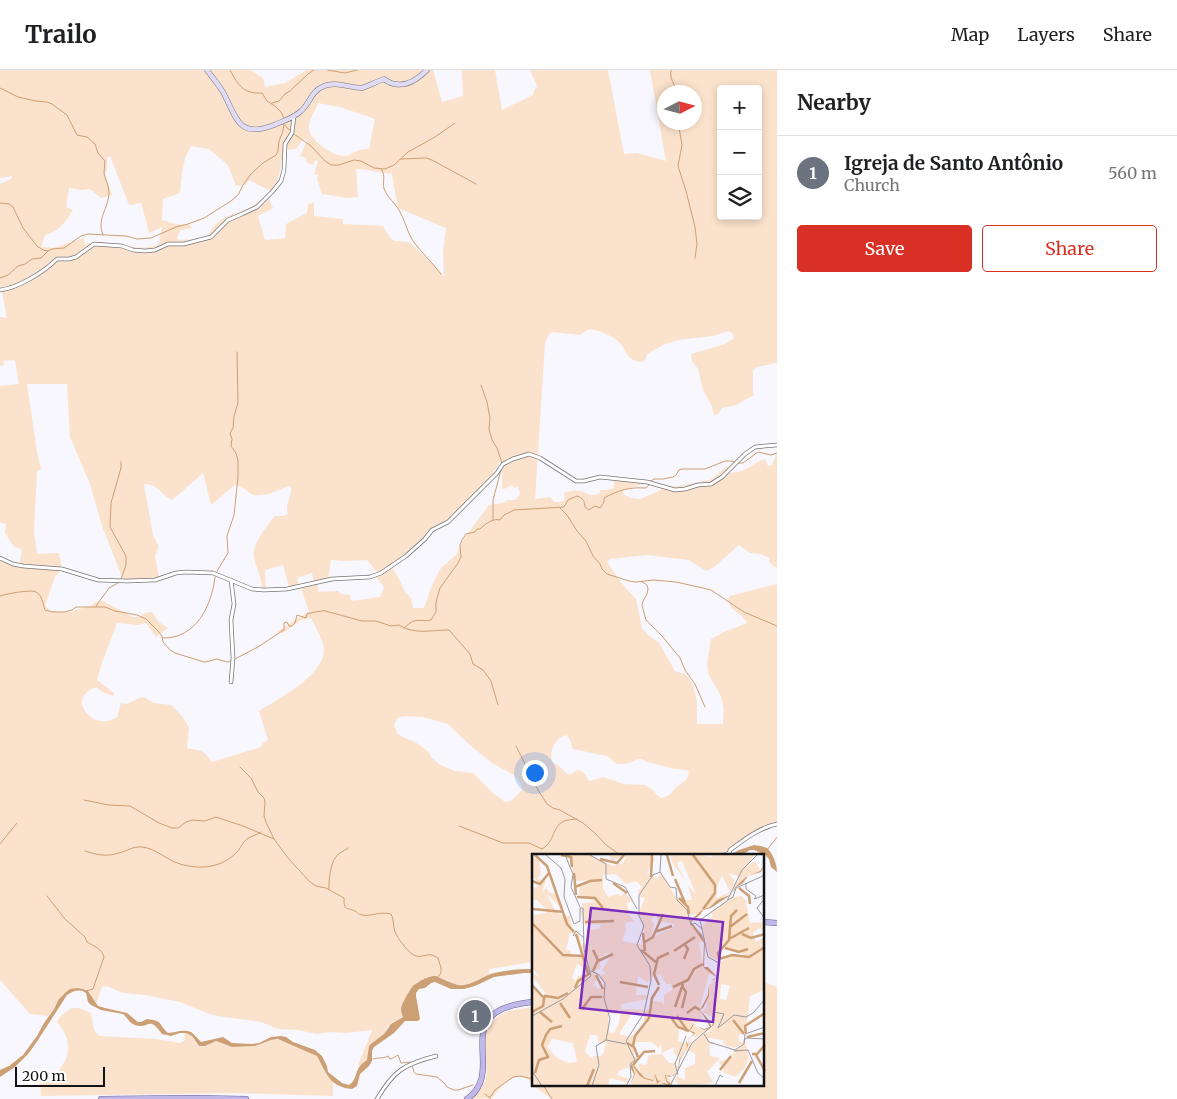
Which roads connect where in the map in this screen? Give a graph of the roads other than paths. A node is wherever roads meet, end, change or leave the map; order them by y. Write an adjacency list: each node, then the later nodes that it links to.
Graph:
1 (207, 70): 3 (street)
2 (427, 70): 3 (street)
3 (294, 116): 4 (street)
4 (0, 290)
5 (777, 445): 7 (street)
6 (0, 558): 7 (street)
7 (231, 580): 8 (street)
8 (231, 682)
9 (777, 824): 10 (street)
10 (729, 854)
11 (764, 922): 12 (main road)
12 (777, 923)
13 (532, 1002): 18 (main road)
14 (436, 1056): 17 (street)
15 (101, 1099): 16 (main road)
16 (246, 1099)
17 (377, 1099)
18 (467, 1099)

